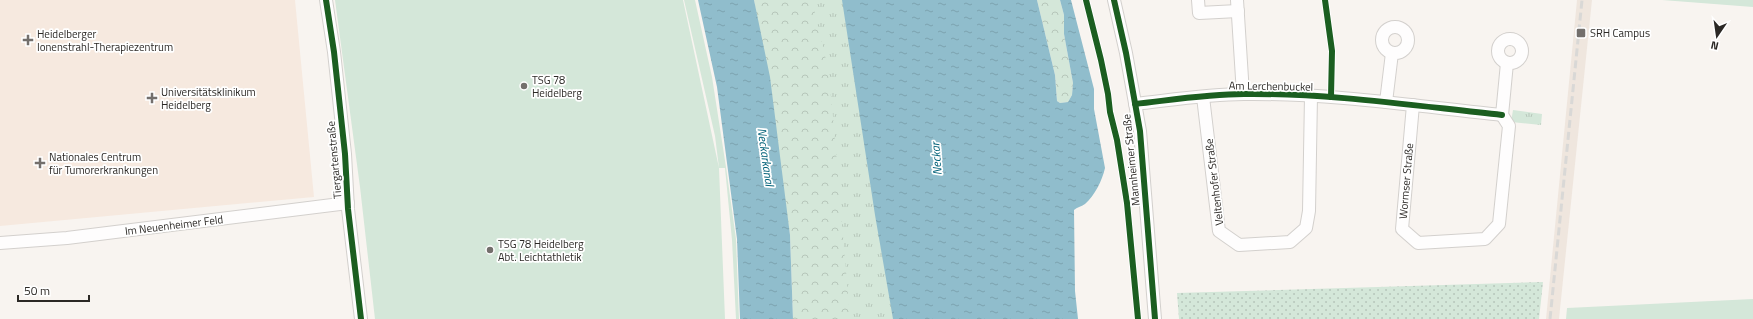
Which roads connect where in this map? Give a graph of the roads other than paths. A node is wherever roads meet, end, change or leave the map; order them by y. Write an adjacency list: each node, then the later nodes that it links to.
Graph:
1 (326, 0): 14 (street, Tiergartenstraße)
2 (1114, 0): 11 (street, Mannheimer Straße)
3 (1198, 0): 4 (street)
4 (1237, 6): 7 (street)
5 (1392, 53): 10 (street)
6 (1507, 63): 13 (street)
7 (1243, 94): 8 (street, Am Lerchenbuckel); 9 (street, Am Lerchenbuckel)
8 (1311, 96): 9 (street, Veltenhofer Straße); 10 (street, Am Lerchenbuckel)
9 (1203, 97): 11 (street, Am Lerchenbuckel)
10 (1386, 102): 12 (street, Am Lerchenbuckel)
11 (1135, 104): 17 (street, Mannheimer Straße)
12 (1413, 105): 13 (street, Am Lerchenbuckel); 13 (street, Wormser Straße)
13 (1502, 115)
14 (348, 203): 15 (street, Im Neuenheimer Feld); 16 (street, Tiergartenstraße)
15 (0, 243)
16 (361, 319)
17 (1155, 319)

